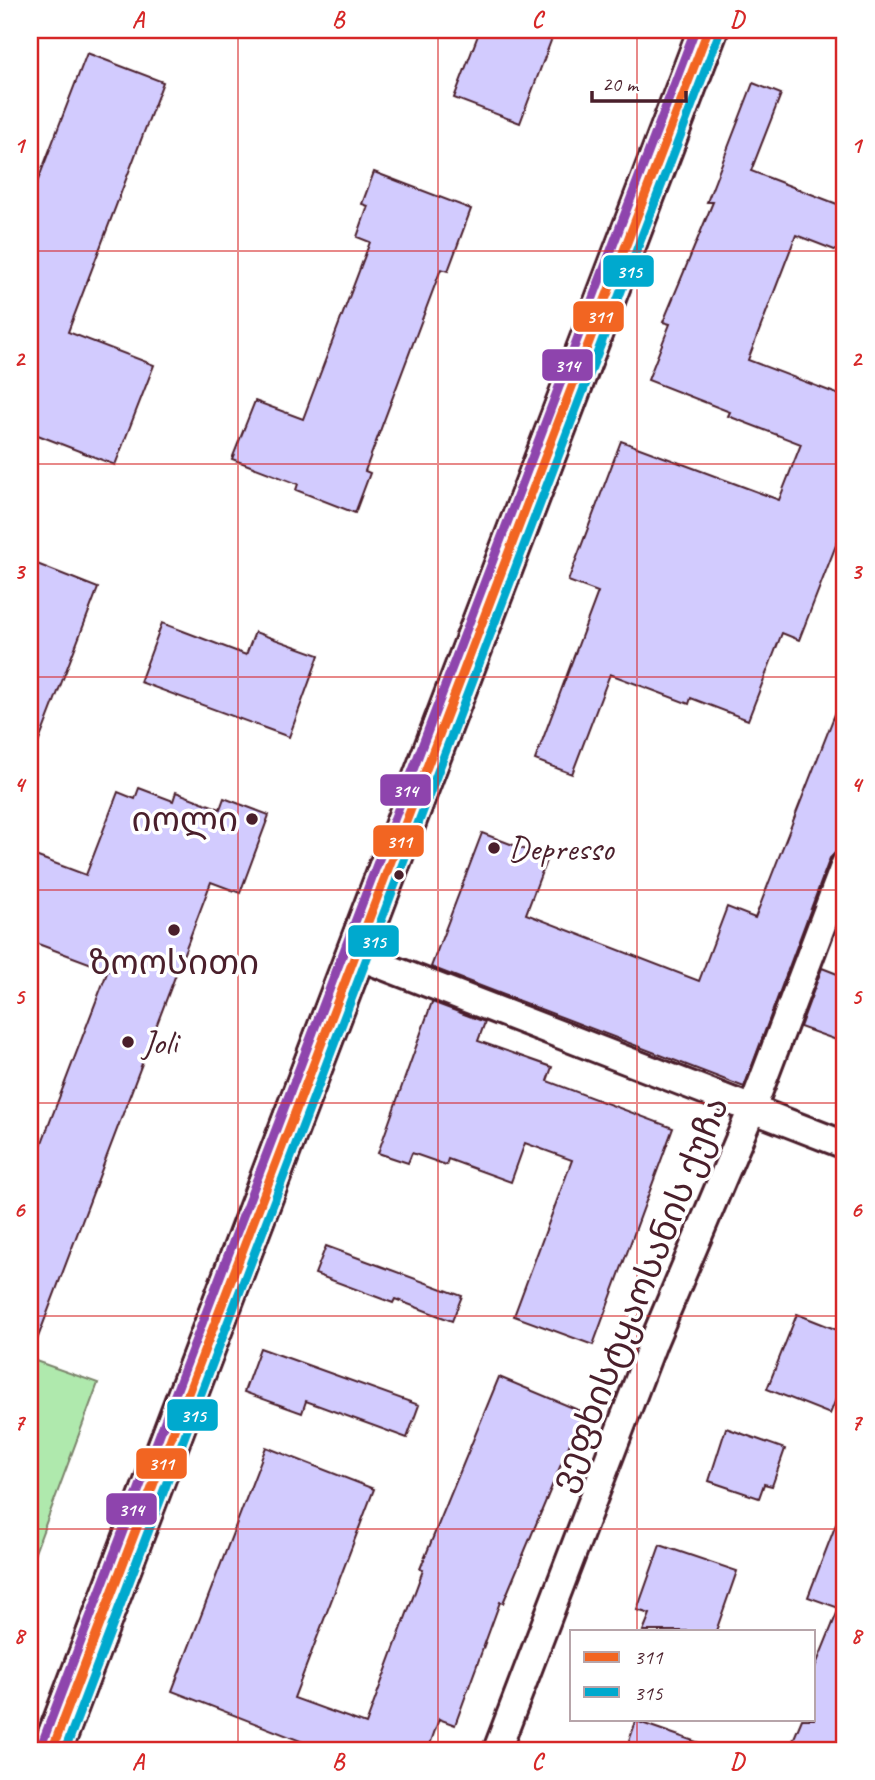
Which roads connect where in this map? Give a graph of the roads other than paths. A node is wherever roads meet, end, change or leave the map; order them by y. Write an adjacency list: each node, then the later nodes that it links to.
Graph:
1 (708, 30): 3 (main road)
2 (845, 864): 4 (street, ვეფხისტყაოსანის ქუჩა)
3 (355, 955): 4 (street); 6 (main road)
4 (752, 1109): 5 (street); 7 (street, ვეფხისტყაოსანის ქუჩა)
5 (845, 1145)
6 (52, 1750)
7 (497, 1750)

